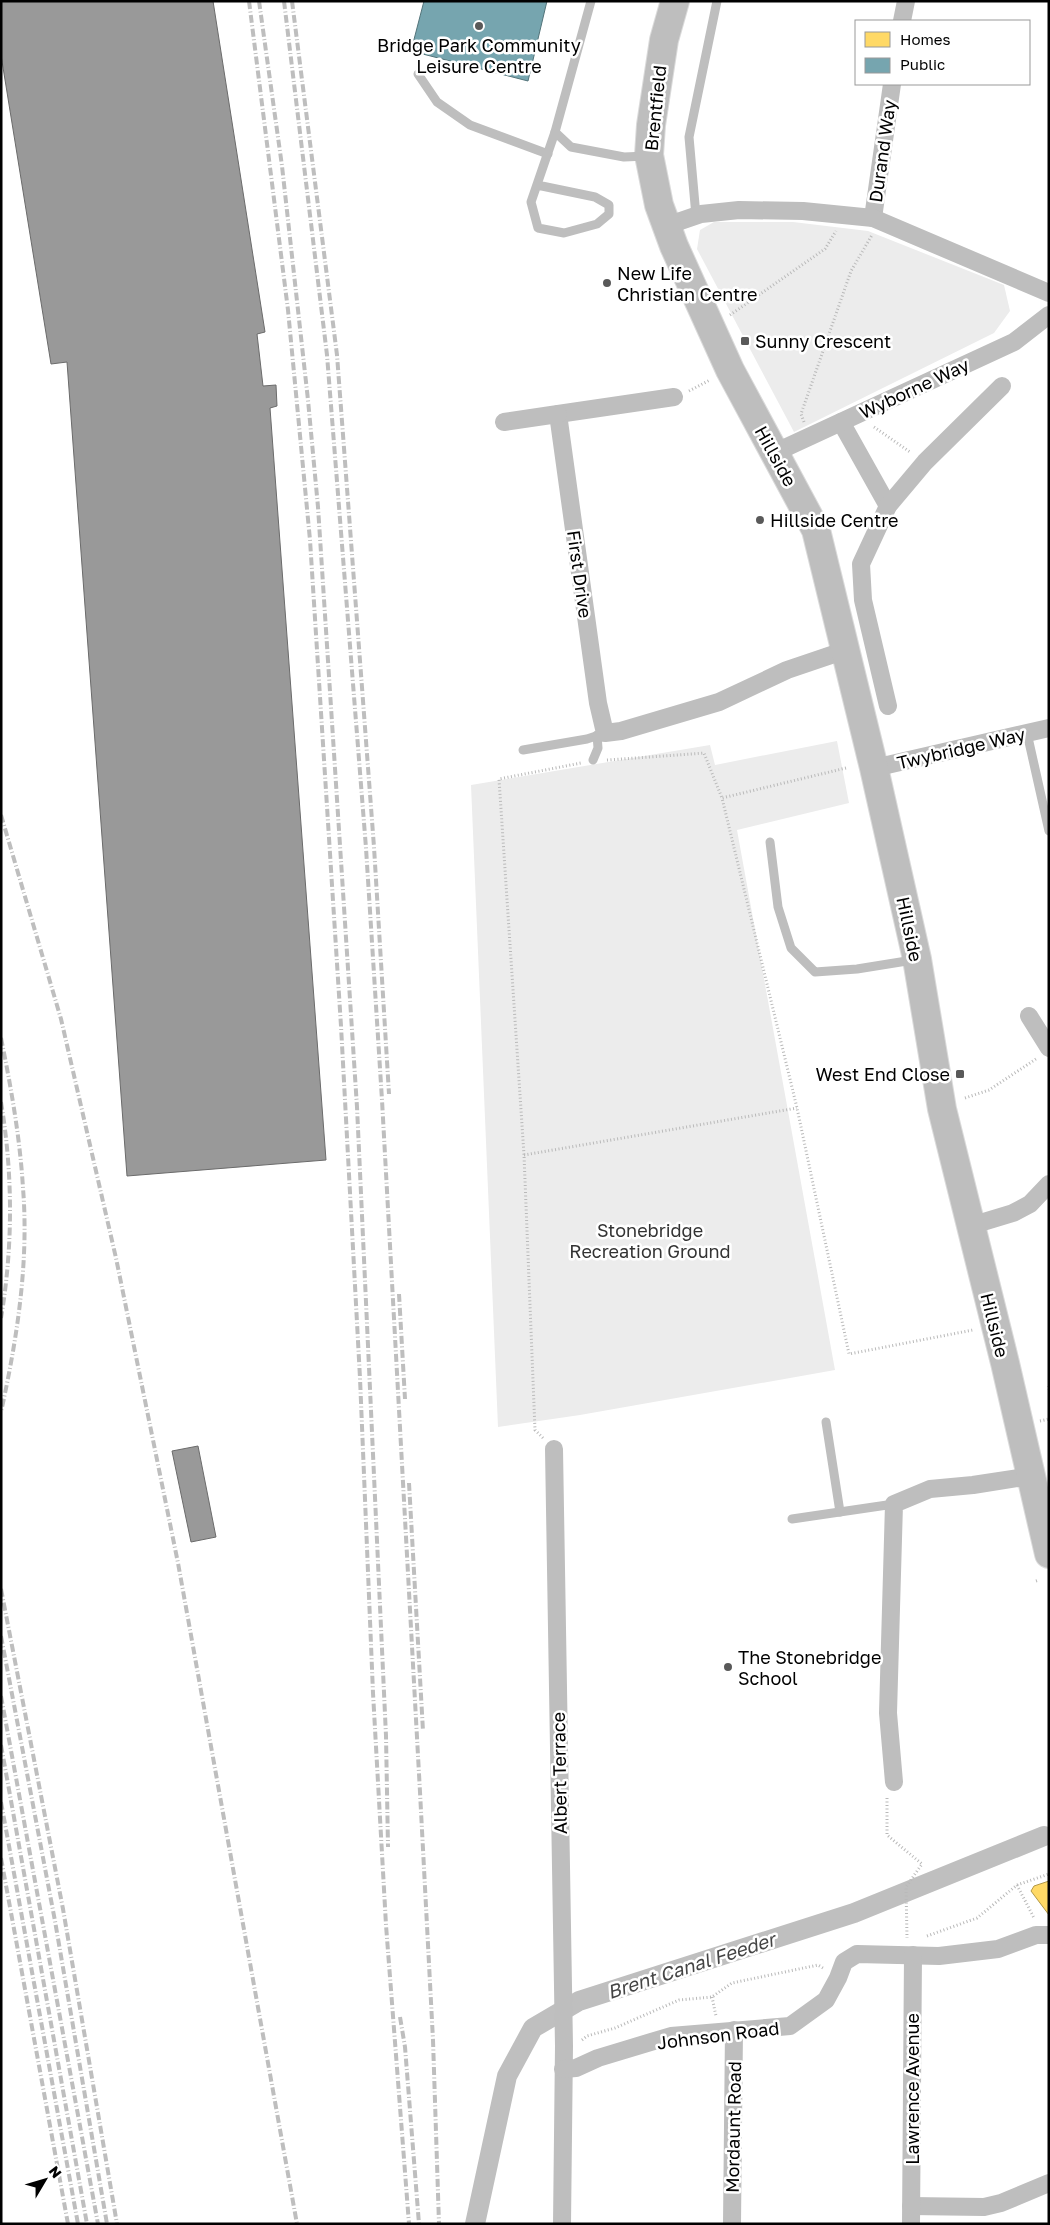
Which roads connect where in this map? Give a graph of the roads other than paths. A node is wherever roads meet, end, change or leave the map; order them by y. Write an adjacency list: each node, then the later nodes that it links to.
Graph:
1 (591, 1): 8 (lane)
2 (675, 1): 10 (main road, Brentfield)
3 (717, 1): 12 (lane)
4 (906, 1): 5 (street)
5 (902, 20)
6 (418, 74): 9 (lane)
7 (892, 85): 13 (street, Durand Way)
8 (555, 132): 9 (lane); 10 (lane)
9 (548, 154): 11 (lane)
10 (649, 155): 14 (main road, Brentfield)
11 (537, 185): 11 (lane)
12 (696, 216): 13 (street); 14 (street)
13 (877, 220): 15 (street)
14 (666, 226): 17 (main road, Brentfield)
15 (1049, 293)
16 (1049, 315): 21 (street, Wyborne Way)
17 (719, 322): 23 (main road, Hillside)
18 (1002, 386): 24 (street)
19 (674, 397): 20 (street)
20 (558, 414): 22 (street); 29 (street, First Drive)
21 (848, 419): 23 (street, Wyborne Way); 24 (street)
22 (504, 422)
23 (774, 453): 25 (main road, Hillside)
24 (888, 506): 26 (street)
25 (846, 650): 29 (street); 32 (main road, Hillside)
26 (888, 706)
27 (1049, 728): 28 (street, Twybridge Way)
28 (1027, 733): 32 (street, Twybridge Way); 33 (lane)
29 (602, 734): 30 (lane); 31 (lane)
30 (524, 750)
31 (594, 760)
32 (874, 768): 35 (main road, Hillside)
33 (1049, 831)
34 (770, 842): 35 (lane)
35 (917, 960): 39 (main road, Hillside)
36 (1030, 1016): 37 (street)
37 (1047, 1041)
38 (1049, 1184): 39 (street)
39 (970, 1226): 42 (main road, Hillside)
40 (826, 1422): 44 (lane)
41 (554, 1449): 51 (street, Albert Terrace)
42 (1031, 1476): 43 (street); 46 (main road, Hillside)
43 (894, 1504): 44 (lane); 47 (street)
44 (840, 1512): 45 (lane)
45 (792, 1520)
46 (1049, 1554)
47 (894, 1782)
48 (1046, 1935): 49 (street, Johnson Road)
49 (910, 1955): 50 (street, Johnson Road); 53 (street, Lawrence Avenue)
50 (734, 2030): 51 (street, Johnson Road); 55 (street, Mordaunt Road)
51 (563, 2069): 54 (street, Albert Terrace)
52 (1049, 2183): 53 (street)
53 (911, 2206): 56 (street, Lawrence Avenue)
54 (562, 2224)
55 (732, 2224)
56 (911, 2224)

